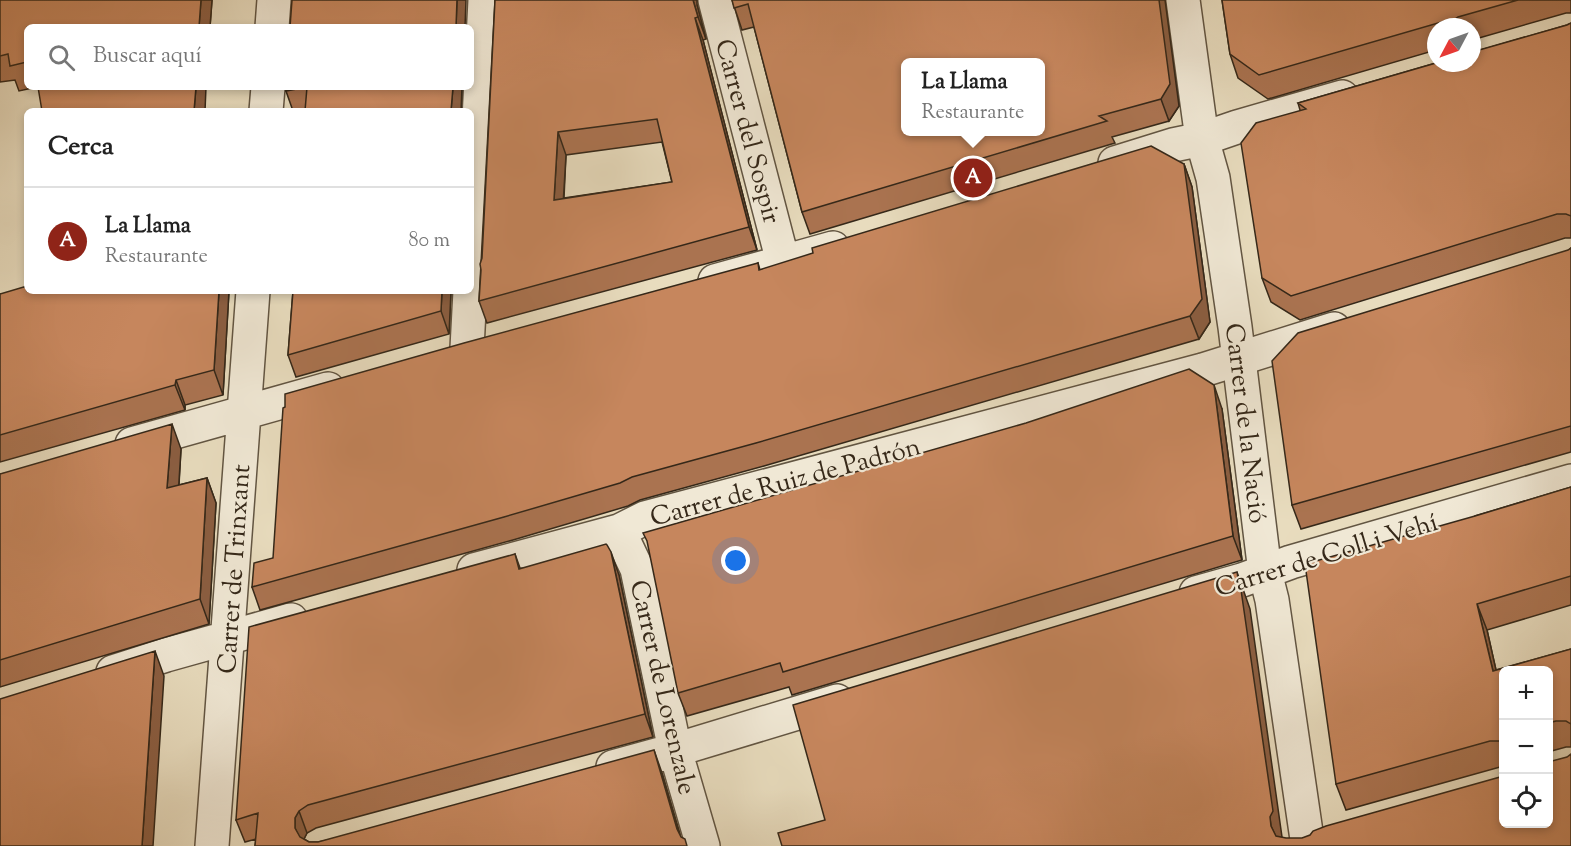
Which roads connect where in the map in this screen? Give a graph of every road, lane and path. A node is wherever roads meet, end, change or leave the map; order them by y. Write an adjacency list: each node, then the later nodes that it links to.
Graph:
1 (274, 0): 5 (street)
2 (485, 0): 11 (street)
3 (715, 0): 13 (street, Carrer del Sospir)
4 (1184, 0): 9 (street, Carrer de la Nació)
5 (272, 24)
6 (1372, 88): 9 (street)
7 (268, 90): 8 (street)
8 (266, 108)
9 (1202, 140): 10 (street); 19 (street, Carrer de la Nació)
10 (1082, 173)
11 (474, 219)
12 (863, 238): 13 (street)
13 (783, 262): 14 (street)
14 (682, 290)
15 (253, 294): 21 (street, Carrer de Trinxant)
16 (469, 294): 18 (street)
17 (1365, 320): 19 (street, Carrer de Ruiz de Padrón)
18 (501, 339)
19 (1239, 359): 24 (street, Carrer de Ruiz de Padrón); 25 (street, Carrer de la Nació)
20 (356, 380): 21 (street)
21 (244, 412): 22 (street); 29 (street, Carrer de Trinxant)
22 (100, 454)
23 (1571, 482): 25 (street, Carrer de Coll i Vehí)
24 (619, 531): 26 (street, Carrer de Ruiz de Padrón); 32 (street, Carrer de Lorenzale)
25 (1265, 572): 27 (street, Carrer de Coll i Vehí); 34 (street, Carrer de la Nació)
26 (446, 578)
27 (1174, 600)
28 (320, 613): 29 (street)
29 (228, 638): 30 (street); 35 (street, Carrer de Trinxant)
30 (89, 680)
31 (867, 692): 32 (street)
32 (675, 750): 33 (street); 36 (street, Carrer de Lorenzale)
33 (590, 773)
34 (1311, 842)
35 (212, 846)
36 (703, 846)

